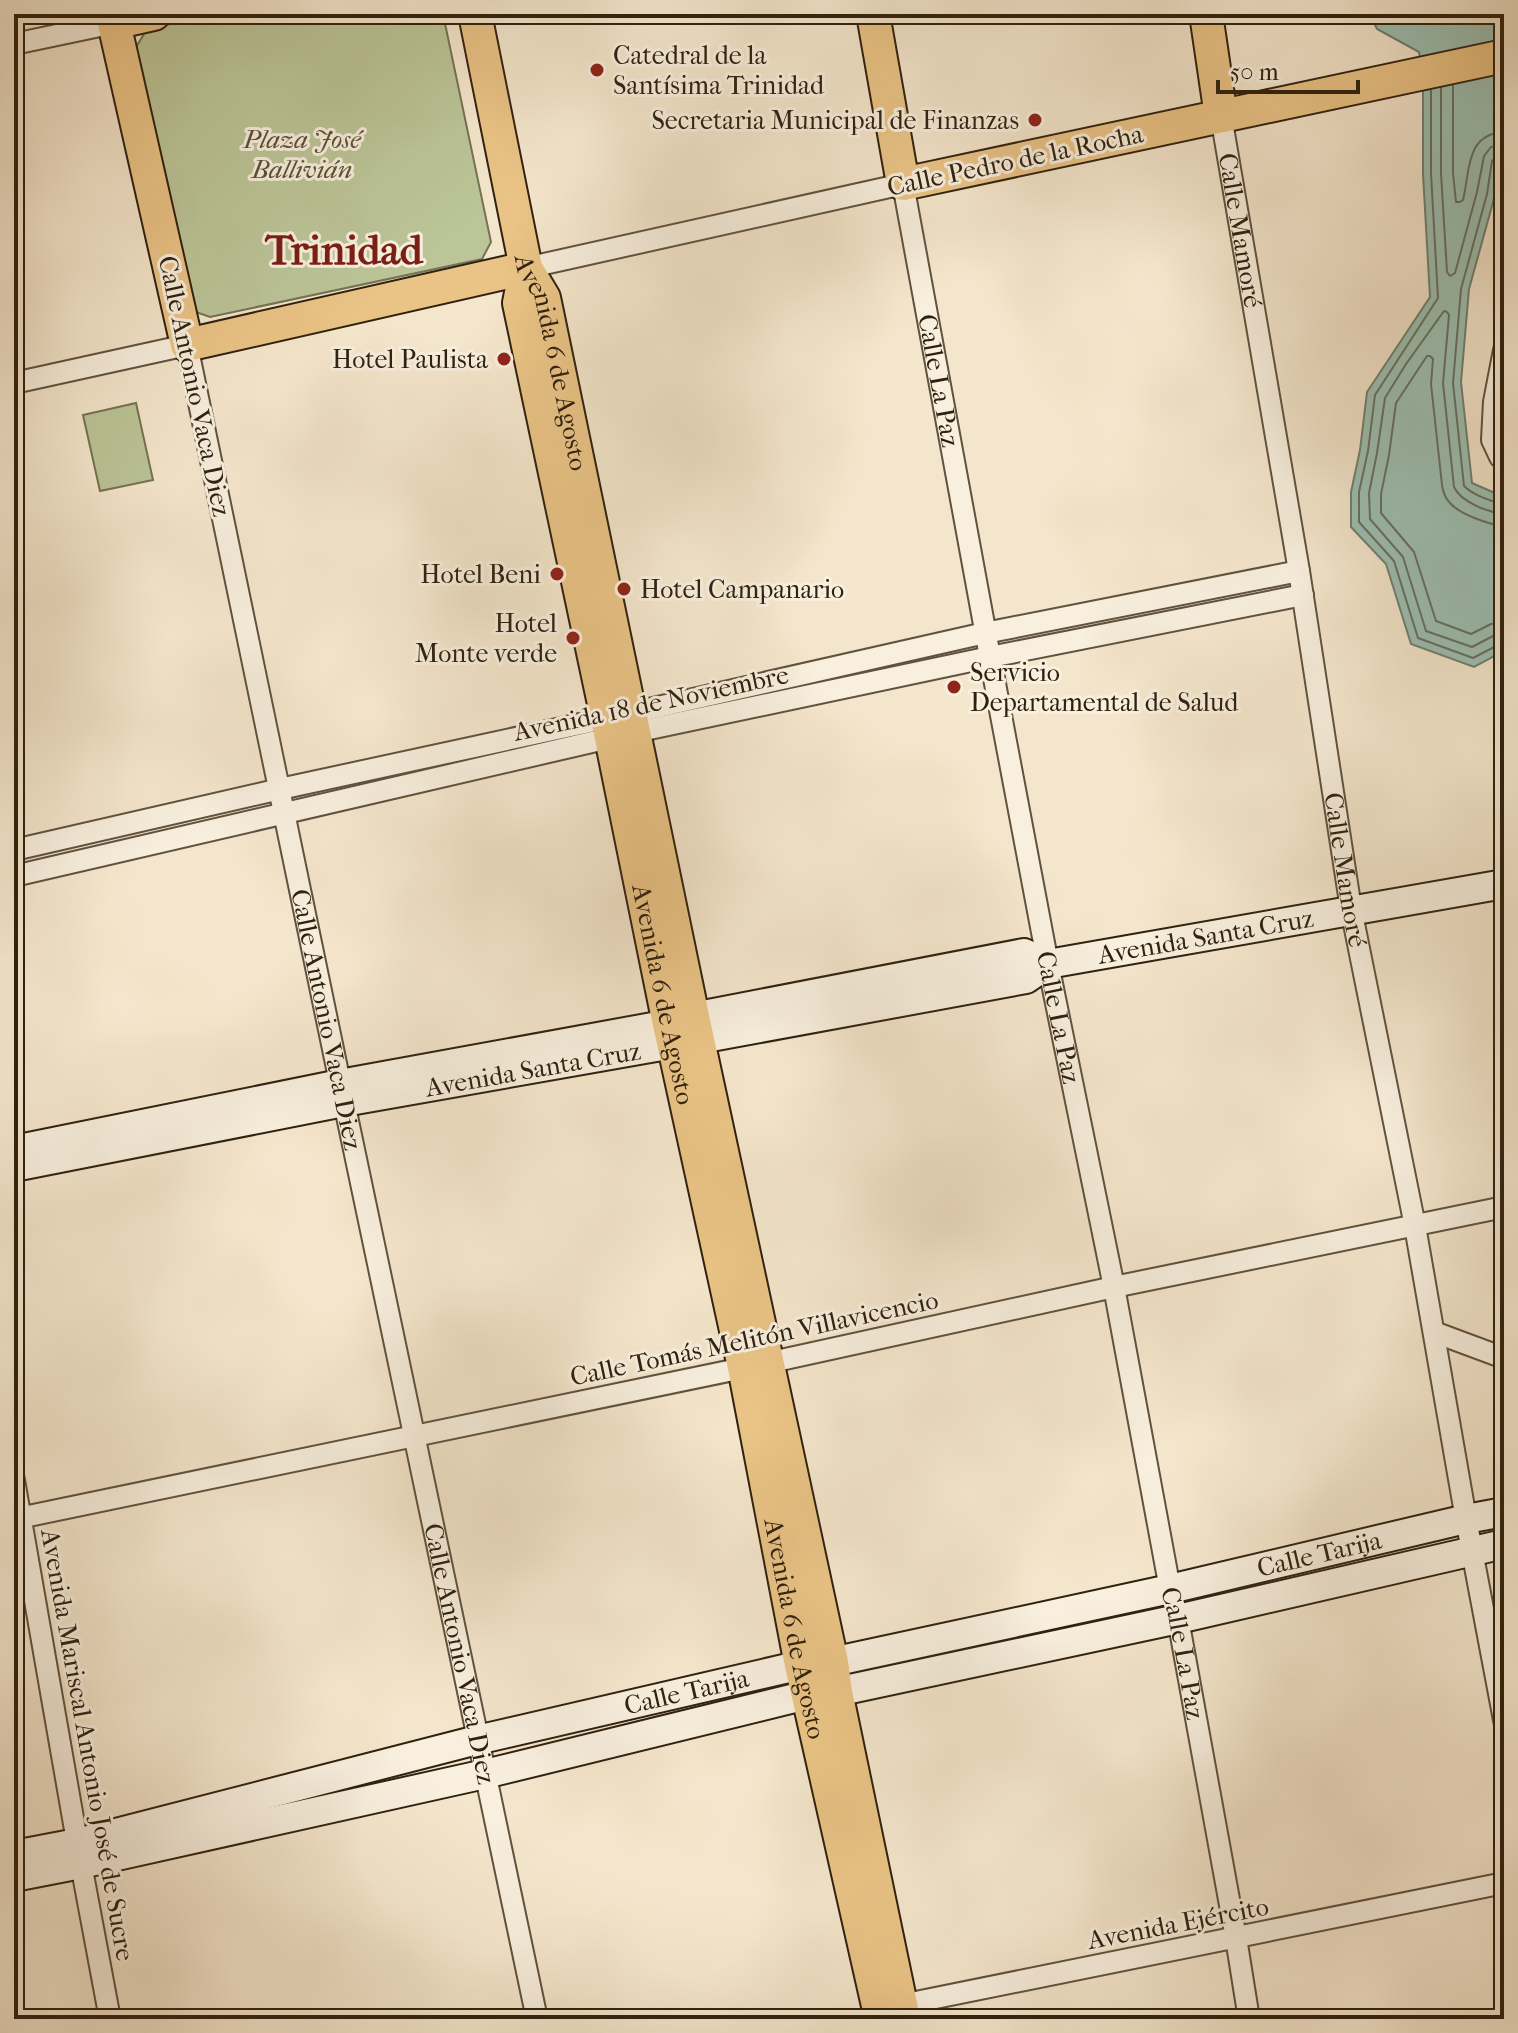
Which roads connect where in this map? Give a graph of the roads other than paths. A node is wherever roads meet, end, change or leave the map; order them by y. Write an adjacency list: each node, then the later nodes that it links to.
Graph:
1 (154, 14): 5 (main road)
2 (475, 14): 10 (main road)
3 (873, 14): 9 (main road, Calle La Paz)
4 (1206, 14): 8 (main road, Calle Mamoré)
5 (113, 18): 6 (street); 11 (main road, Calle Antonio Vaca Diez)
6 (14, 44)
7 (1504, 56): 8 (main road, Calle Pedro de la Rocha)
8 (1221, 116): 9 (main road, Calle Pedro de la Rocha); 15 (street, Calle Mamoré)
9 (903, 184): 10 (street, Calle Pedro de la Rocha); 17 (street, Calle La Paz)
10 (526, 268): 11 (main road); 19 (main road, Avenida 6 de Agosto)
11 (187, 345): 13 (street); 20 (street, Calle Antonio Vaca Diez)
12 (1504, 350): 14 (street)
13 (14, 383)
14 (1504, 458)
15 (1299, 571): 16 (street, Calle Mamoré); 17 (street, Avenida 18 de Noviembre)
16 (1303, 595): 18 (street, Avenida 18 de Noviembre); 25 (street, Calle Mamoré)
17 (985, 633): 18 (street, Calle La Paz); 19 (street, Avenida 18 de Noviembre)
18 (990, 657): 19 (street, Avenida 18 de Noviembre); 26 (street, Calle La Paz)
19 (621, 725): 20 (street, Avenida 18 de Noviembre); 21 (street, Avenida 18 de Noviembre); 27 (main road, Avenida 6 de Agosto)
20 (280, 789): 21 (street, Calle Antonio Vaca Diez); 22 (street, Avenida 18 de Noviembre)
21 (285, 813): 23 (street, Avenida 18 de Noviembre); 28 (street, Calle Antonio Vaca Diez)
22 (14, 850)
23 (14, 876)
24 (1504, 884): 25 (street, Avenida Santa Cruz)
25 (1351, 909): 26 (street, Avenida Santa Cruz); 32 (street, Calle Mamoré)
26 (1048, 964): 27 (street, Avenida Santa Cruz); 33 (street, Calle La Paz)
27 (684, 1031): 28 (street, Avenida Santa Cruz); 36 (main road, Avenida 6 de Agosto)
28 (342, 1093): 29 (street, Avenida Santa Cruz); 30 (street, Avenida Santa Cruz); 37 (street, Calle Antonio Vaca Diez)
29 (14, 1150)
30 (14, 1167)
31 (1504, 1207): 32 (street, Calle Tomás Melitón Villavicencio)
32 (1415, 1226): 33 (street, Calle Tomás Melitón Villavicencio); 34 (street, Calle Mamoré)
33 (1114, 1287): 36 (street, Calle Tomás Melitón Villavicencio); 44 (street, Calle La Paz)
34 (1434, 1332): 35 (street); 41 (street, Calle Mamoré)
35 (1504, 1358)
36 (756, 1365): 37 (street, Calle Tomás Melitón Villavicencio); 46 (main road, Avenida 6 de Agosto)
37 (415, 1436): 40 (street, Calle Tomás Melitón Villavicencio); 48 (street, Calle Antonio Vaca Diez)
38 (14, 1480): 40 (street, Avenida Mariscal Antonio José de Sucre)
39 (1504, 1512): 41 (street, Calle Tarija)
40 (18, 1519): 50 (street, Avenida Mariscal Antonio José de Sucre)
41 (1466, 1519): 43 (street, Calle Mamoré); 44 (street, Calle Tarija)
42 (1504, 1544): 43 (street, Calle Tarija)
43 (1473, 1551): 45 (street, Calle Tarija); 47 (street, Calle Mamoré)
44 (1170, 1589): 45 (street, Calle La Paz); 46 (street, Calle Tarija)
45 (1178, 1619): 46 (street, Calle Tarija); 54 (street, Calle La Paz)
46 (819, 1679): 48 (street, Calle Tarija); 49 (street, Calle Tarija); 55 (main road, Avenida 6 de Agosto)
47 (1504, 1720)
48 (477, 1740): 49 (street, Calle Antonio Vaca Diez); 50 (street, Calle Tarija)
49 (485, 1774): 50 (street, Calle Tarija); 57 (street, Calle Antonio Vaca Diez)
50 (79, 1854): 51 (street, Calle Tarija); 52 (street, Calle Tarija); 56 (street, Avenida Mariscal Antonio José de Sucre)
51 (14, 1855)
52 (14, 1877)
53 (1504, 1883): 54 (street, Avenida Ejército)
54 (1236, 1938): 55 (street, Avenida Ejército); 58 (street, Calle La Paz)
55 (886, 2015)
56 (110, 2019)
57 (537, 2019)
58 (1249, 2019)

